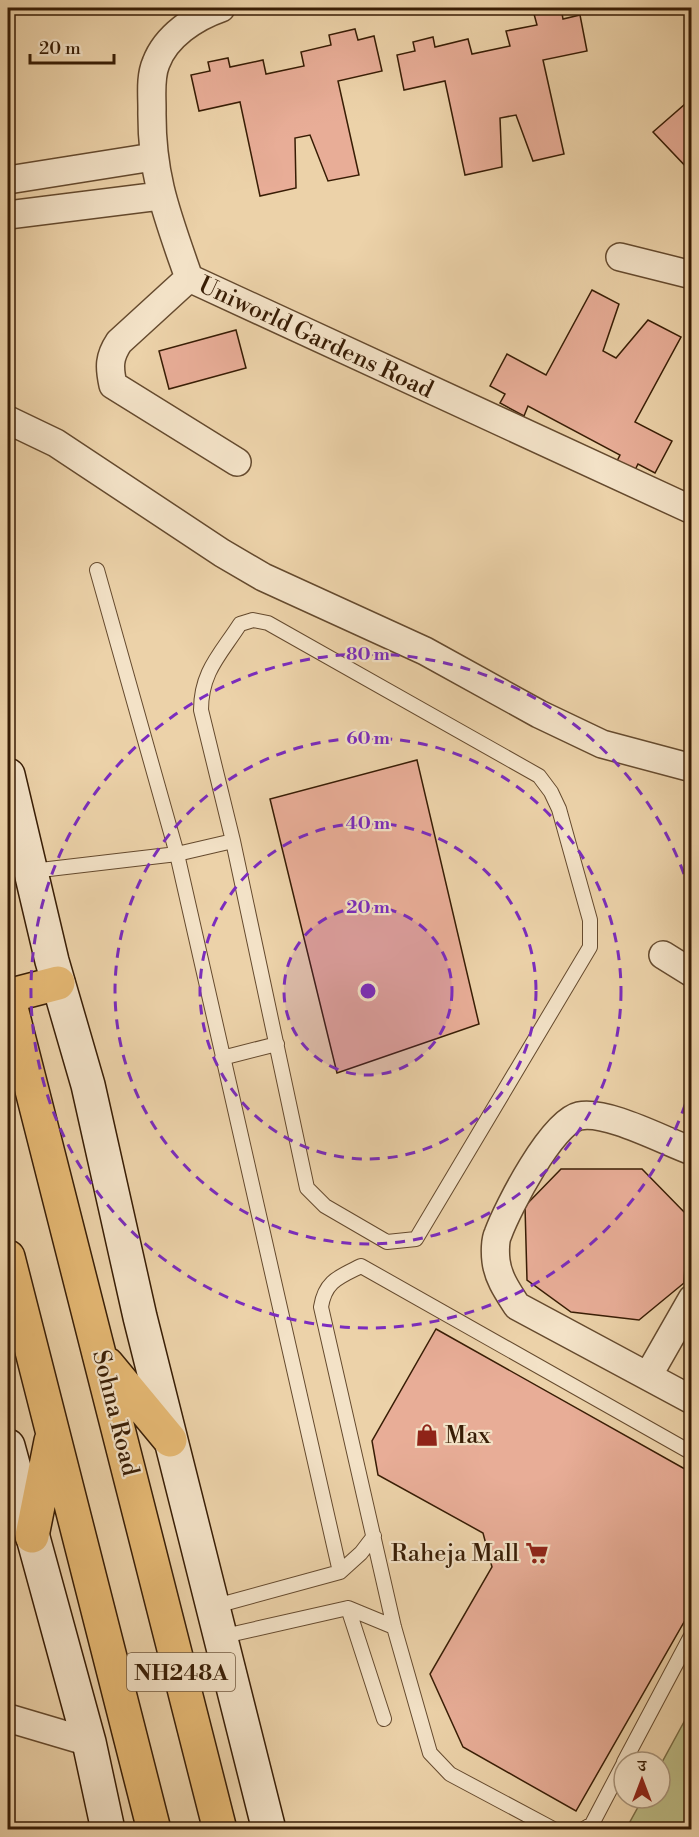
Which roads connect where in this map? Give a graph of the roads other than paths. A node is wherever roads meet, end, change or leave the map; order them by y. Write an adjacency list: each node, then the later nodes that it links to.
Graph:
1 (217, 8): 2 (street, Uniworld Gardens Road)
2 (153, 157): 3 (street); 4 (street, Uniworld Gardens Road)
3 (8, 180)
4 (160, 196): 5 (street); 8 (street, Uniworld Gardens Road)
5 (8, 215)
6 (620, 256): 7 (street)
7 (692, 275)
8 (189, 278): 10 (street); 11 (street, Uniworld Gardens Road)
9 (8, 420): 13 (street)
10 (237, 462)
11 (692, 510)
12 (97, 570): 16 (lane)
13 (692, 768)
14 (8, 775): 17 (main road)
15 (233, 841): 16 (lane); 22 (lane); 22 (lane)
16 (177, 854): 17 (lane); 23 (lane)
17 (32, 871): 20 (main road)
18 (663, 955): 19 (street)
19 (692, 973)
20 (58, 983): 21 (highway); 31 (main road)
21 (8, 996): 27 (highway, Sohna Road / NH248A)
22 (276, 1044): 23 (lane)
23 (222, 1059): 36 (lane)
24 (692, 1151): 28 (street)
25 (8, 1257): 30 (highway, NH248A)
26 (692, 1299): 28 (street)
27 (102, 1358): 31 (highway); 48 (highway, Sohna Road / NH248A)
28 (648, 1376): 29 (street)
29 (689, 1391)
30 (53, 1433): 34 (highway); 47 (highway, NH248A)
31 (170, 1440): 38 (main road)
32 (8, 1446): 34 (main road)
33 (692, 1453): 35 (lane)
34 (32, 1536): 43 (main road)
35 (374, 1536): 36 (lane); 39 (lane)
36 (340, 1572): 38 (lane)
37 (348, 1608): 38 (lane); 39 (lane); 42 (lane)
38 (215, 1622): 49 (main road)
39 (394, 1627): 50 (lane)
40 (692, 1634): 44 (lane)
41 (8, 1718): 43 (street)
42 (384, 1719)
43 (89, 1742): 46 (main road)
44 (630, 1750)
45 (612, 1785): 51 (lane)
46 (108, 1830)
47 (154, 1830)
48 (220, 1830)
49 (269, 1830)
50 (555, 1830)
51 (582, 1830)

